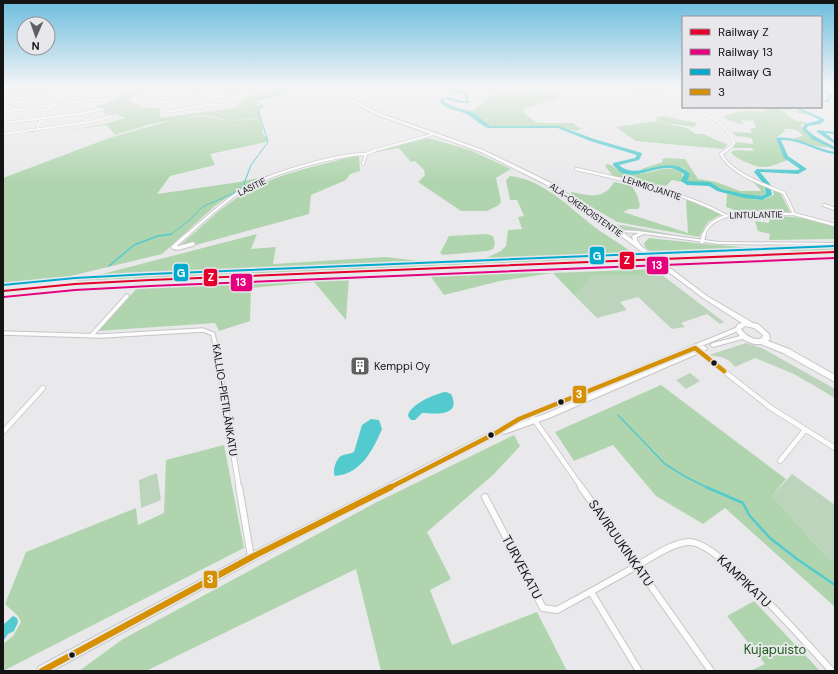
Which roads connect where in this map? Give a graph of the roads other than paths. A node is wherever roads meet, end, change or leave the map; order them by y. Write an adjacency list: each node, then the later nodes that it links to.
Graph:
1 (51, 117): 5 (street)
2 (107, 117): 7 (street)
3 (388, 117): 10 (main road, ALA-OKEROISTENTIE)
4 (715, 117): 16 (street, LINTULANTIE)
5 (41, 119): 6 (street); 7 (street)
6 (3, 123)
7 (38, 129): 8 (street); 9 (street)
8 (3, 134)
9 (36, 134)
10 (434, 134): 11 (street, LASITIE); 19 (main road, ALA-OKEROISTENTIE)
11 (366, 154): 12 (street); 24 (street, LASITIE)
12 (363, 164)
13 (576, 169): 17 (street, LEHMIOJANTIE)
14 (824, 205): 15 (street)
15 (835, 209)
16 (794, 214): 17 (street, LINTULANTIE); 18 (street)
17 (725, 216): 23 (street, LINTULANTIE)
18 (835, 225)
19 (618, 232): 21 (street); 22 (main road, ALA-OKEROISTENTIE)
20 (639, 234): 21 (street); 22 (street); 26 (street)
21 (652, 234): 23 (street)
22 (623, 235): 26 (main road, ALA-OKEROISTENTIE)
23 (702, 242): 25 (street)
24 (193, 244)
25 (835, 244)
26 (643, 251): 28 (main road, ALA-OKEROISTENTIE)
27 (127, 296): 32 (street)
28 (718, 307): 29 (main road, ALA-OKEROISTENTIE); 30 (main road, ALA-OKEROISTENTIE)
29 (751, 325): 30 (main road); 34 (main road, ALA-OKEROISTENTIE)
30 (739, 327): 33 (main road, ALA-OKEROISTENTIE); 35 (street)
31 (3, 333): 32 (street, KALLIO-PIETILÄNKATU)
32 (91, 336): 44 (street, KALLIO-PIETILÄNKATU)
33 (744, 337): 34 (main road); 35 (street)
34 (765, 339): 36 (main road)
35 (697, 349): 38 (street); 39 (street)
36 (835, 379)
37 (43, 388): 40 (street)
38 (533, 418): 44 (street); 45 (street, SAVIRUUKINKATU)
39 (805, 430): 41 (street); 42 (street)
40 (3, 432)
41 (835, 448)
42 (780, 461)
43 (485, 497): 46 (street, TURVEKATU)
44 (252, 557): 47 (street)
45 (638, 567): 46 (street, TURVEKATU); 49 (street, SAVIRUUKINKATU); 50 (street, KAMPIKATU)
46 (591, 592): 48 (street)
47 (42, 671)
48 (640, 671)
49 (711, 671)
50 (832, 671)

